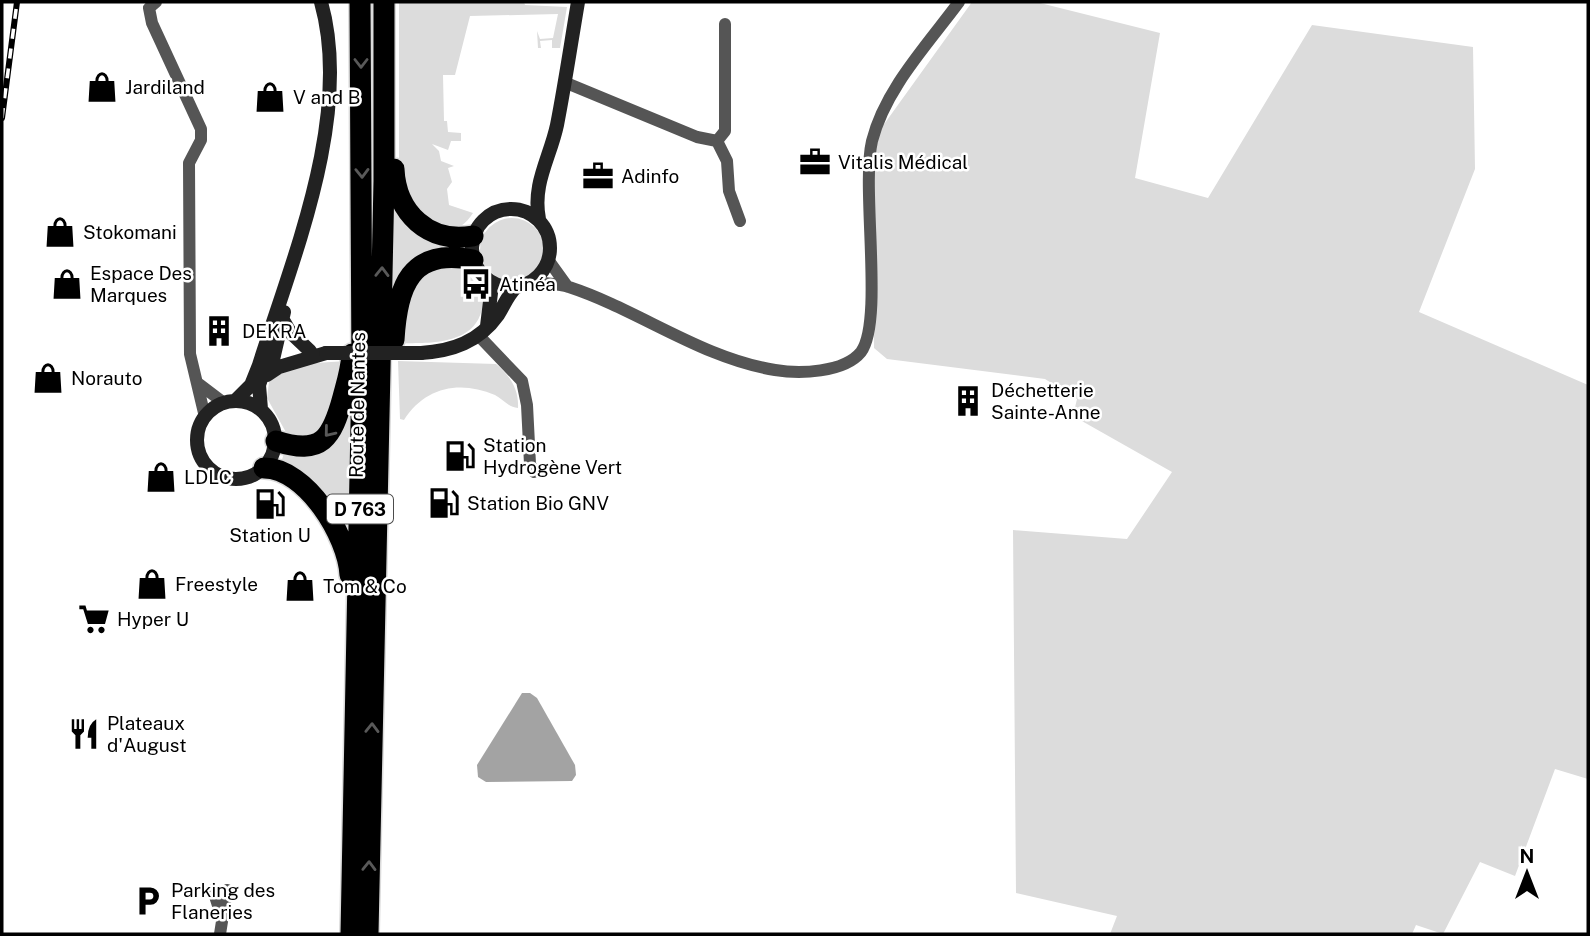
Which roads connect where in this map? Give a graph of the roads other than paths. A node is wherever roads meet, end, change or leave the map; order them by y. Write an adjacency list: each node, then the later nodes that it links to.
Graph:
1 (156, 2): 30 (street)
2 (321, 2): 20 (street)
3 (360, 2): 24 (highway, Route de Nantes / D 763, one-way to 24)
4 (384, 2): 9 (highway, Route de Nantes / D 763)
5 (578, 2): 8 (street)
6 (958, 2): 21 (street)
7 (725, 24): 10 (street)
8 (564, 82): 10 (street); 11 (street)
9 (384, 100): 15 (highway); 38 (highway, Route de Nantes / D 763, one-way to 9)
10 (717, 141): 14 (street)
11 (538, 183): 12 (street); 13 (street)
12 (514, 208): 13 (street); 15 (street)
13 (539, 219): 17 (street)
14 (740, 221)
15 (473, 236): 16 (street)
16 (473, 260): 18 (street); 38 (highway)
17 (549, 261): 19 (street); 21 (street)
18 (488, 280): 22 (street); 25 (street)
19 (532, 281): 21 (street); 22 (street)
20 (286, 285): 23 (street); 29 (street)
21 (567, 286)
22 (516, 287): 25 (street)
23 (283, 320): 26 (street); 28 (street)
24 (362, 323): 35 (highway, one-way to 35); 39 (highway, Route de Nantes / D 763)
25 (483, 331): 27 (street, bridge); 37 (street)
26 (310, 351): 27 (street); 28 (street)
27 (326, 353): 31 (street)
28 (275, 355): 29 (street); 31 (street)
29 (259, 365): 32 (street)
30 (199, 384): 32 (street); 34 (street)
31 (259, 384): 33 (street)
32 (230, 402): 33 (street); 34 (street)
33 (261, 409): 35 (street)
34 (205, 417): 36 (street)
35 (276, 441): 36 (street)
36 (264, 468): 39 (highway)
37 (534, 472)
38 (376, 590): 45 (highway, Route de Nantes / D 763, one-way to 38)
39 (358, 646): 44 (highway, Route de Nantes / D 763)
40 (213, 890): 42 (street)
41 (227, 890): 42 (street)
42 (221, 915): 43 (street)
43 (220, 934)
44 (351, 934)
45 (368, 934)

